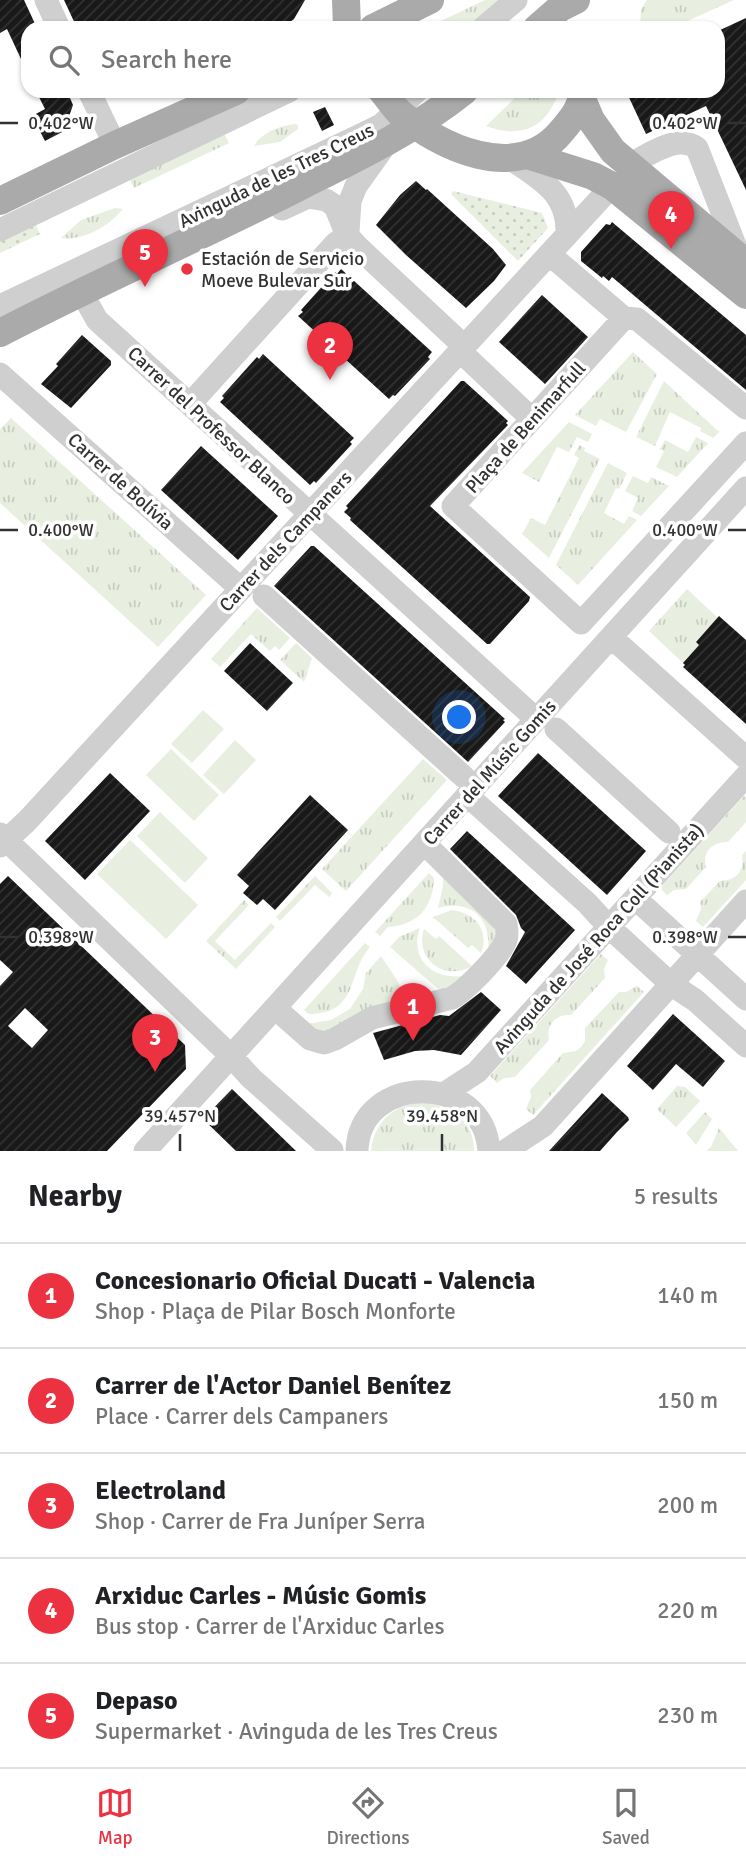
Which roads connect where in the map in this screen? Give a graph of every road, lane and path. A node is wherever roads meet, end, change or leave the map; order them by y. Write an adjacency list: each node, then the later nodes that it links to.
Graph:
1 (46, 0): 6 (street)
2 (346, 0): 7 (main road)
3 (430, 0): 8 (main road)
4 (516, 0): 9 (street)
5 (565, 9): 10 (main road)
6 (56, 21)
7 (347, 21)
8 (387, 21)
9 (492, 21)
10 (547, 21)
11 (92, 98): 19 (street)
12 (220, 98): 19 (main road)
13 (274, 98): 25 (street)
14 (411, 98): 18 (street, Avinguda de les Tres Creus)
15 (445, 98): 18 (main road, Avinguda de les Tres Creus)
16 (581, 98): 20 (main road)
17 (583, 98): 21 (main road)
18 (397, 116): 20 (main road); 24 (main road, Avinguda de les Tres Creus); 27 (street); 32 (street, Avinguda de les Tres Creus)
19 (115, 145): 23 (main road)
20 (519, 157): 22 (main road); 26 (street)
21 (631, 164): 29 (main road); 29 (street)
22 (612, 186): 26 (street, Carrer dels Campaners); 31 (main road)
23 (0, 201)
24 (248, 213): 27 (street); 30 (main road, Avinguda de les Tres Creus)
25 (0, 230)
26 (567, 234): 28 (street, Carrer dels Campaners)
27 (347, 235): 35 (street); 37 (street)
28 (549, 254): 33 (street); 35 (street, Carrer dels Campaners)
29 (743, 260)
30 (82, 293): 34 (main road, Avinguda de les Tres Creus); 37 (street, Carrer del Professor Blanco)
31 (746, 295)
32 (0, 306)
33 (624, 318): 38 (street); 39 (street, Plaça de Benimarfull)
34 (0, 332)
35 (463, 350): 39 (street); 42 (street, Carrer dels Campaners)
36 (4, 384): 43 (street, Carrer de Bolívia)
37 (191, 403): 42 (street, Carrer del Professor Blanco)
38 (746, 408)
39 (532, 419): 40 (street, Plaça de Benimarfull)
40 (746, 443)
41 (746, 488): 45 (street, Carrer del Músic Gomis)
42 (310, 514): 43 (street, Carrer dels Campaners); 46 (street, Carrer del Professor Blanco)
43 (241, 589): 51 (street, Carrer dels Campaners)
44 (264, 596): 49 (street)
45 (611, 636): 46 (street, Carrer del Músic Gomis); 47 (street)
46 (546, 724): 49 (street, Carrer del Músic Gomis); 50 (street, Carrer del Professor Blanco)
47 (746, 758)
48 (746, 776): 53 (street, Avinguda de José Roca Coll (Pianista))
49 (466, 787): 52 (street, Carrer del Músic Gomis); 55 (street)
50 (669, 832)
51 (2, 840): 61 (street)
52 (425, 844): 59 (street, Carrer del Músic Gomis); 59 (street)
53 (636, 899): 55 (street, Avinguda de José Roca Coll (Pianista)); 56 (street)
54 (746, 901): 56 (street)
55 (609, 927): 57 (street); 62 (street, Avinguda de José Roca Coll (Pianista))
56 (697, 956): 57 (street); 58 (street)
57 (672, 985): 60 (street); 67 (street)
58 (746, 999)
59 (275, 1008): 61 (street, Carrer del Músic Gomis)
60 (746, 1046)
61 (231, 1056): 64 (street, Carrer del Músic Gomis); 65 (street)
62 (444, 1093): 63 (street); 66 (street)
63 (358, 1145): 65 (street)
64 (145, 1151)
65 (331, 1151)
66 (489, 1151)
67 (505, 1151)

